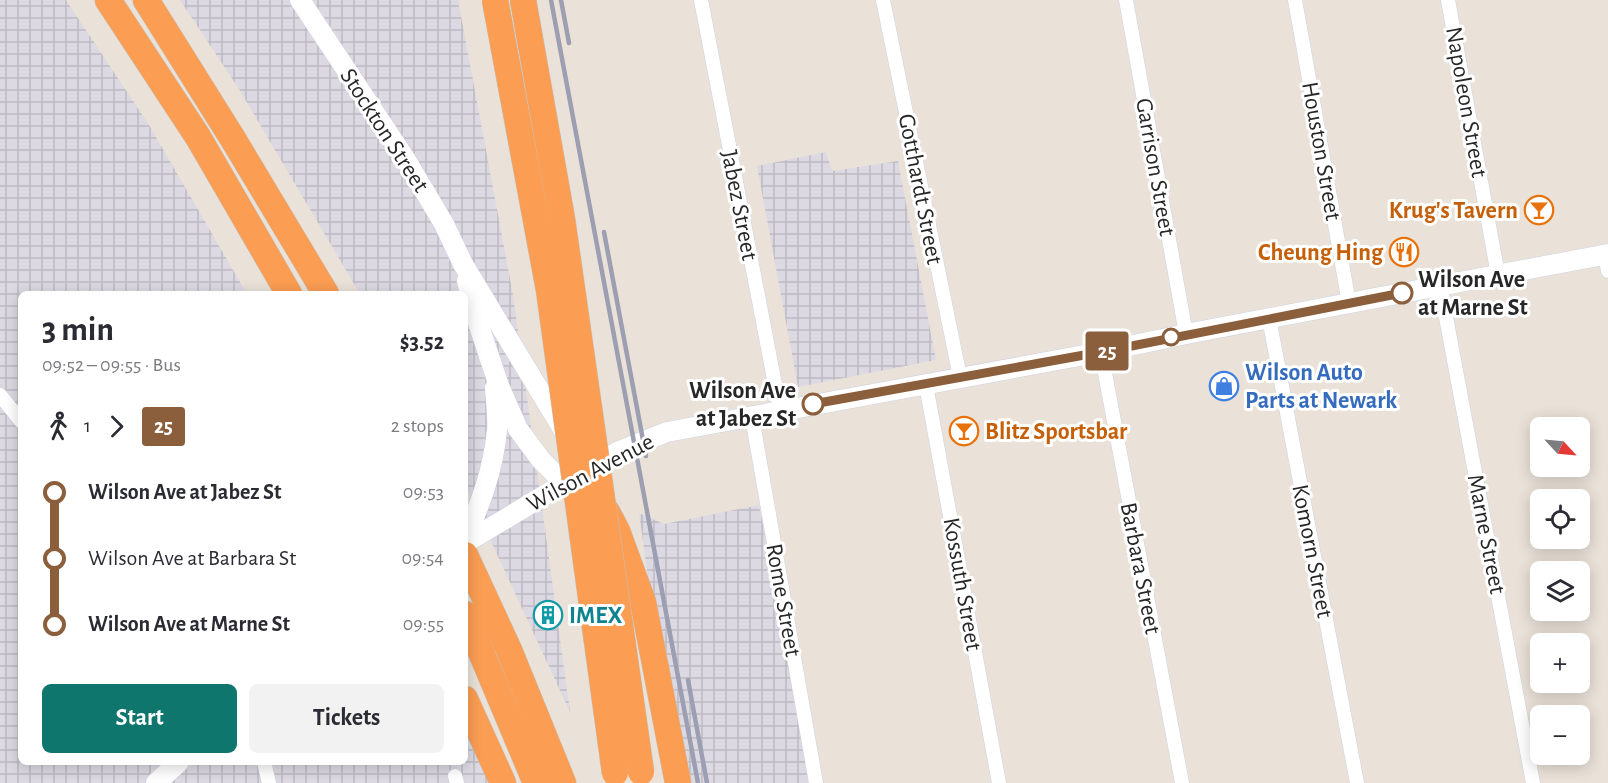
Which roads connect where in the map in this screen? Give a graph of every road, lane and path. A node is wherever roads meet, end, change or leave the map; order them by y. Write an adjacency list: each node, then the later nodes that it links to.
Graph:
1 (108, 0): 15 (highway)
2 (146, 0): 16 (highway)
3 (300, 0): 12 (main road, Stockton Street)
4 (495, 0): 37 (highway, bridge)
5 (523, 0): 38 (highway, bridge)
6 (700, 0): 25 (street, Jabez Street)
7 (883, 0): 22 (street, Gotthardt Street)
8 (1126, 0): 19 (street, Garrison Street)
9 (1295, 0): 17 (street, Houston Street)
10 (1448, 0): 13 (street, Napoleon Street)
11 (1607, 260): 13 (main road, Wilson Avenue)
12 (463, 264): 21 (main road, Stockton Street); 28 (main road, Stockton Street)
13 (1498, 274): 14 (main road, Wilson Avenue)
14 (1440, 285): 17 (main road, Wilson Avenue); 49 (street, Marne Street)
15 (287, 291)
16 (324, 291)
17 (1349, 303): 18 (main road, Wilson Avenue)
18 (1269, 318): 19 (main road, Wilson Avenue); 48 (street, Komorn Street)
19 (1186, 334): 20 (main road, Wilson Avenue)
20 (1101, 352): 22 (main road, Wilson Avenue); 47 (street, Barbara Street)
21 (494, 367): 29 (main road, Stockton Street); 30 (main road)
22 (960, 378): 23 (main road, Wilson Avenue)
23 (926, 385): 25 (main road, Wilson Avenue); 46 (street, Kossuth Street)
24 (0, 395): 26 (street)
25 (780, 410): 27 (main road, Wilson Avenue)
26 (18, 417)
27 (752, 417): 28 (main road, Wilson Avenue); 45 (street, Rome Street)
28 (587, 469): 29 (main road, Wilson Avenue); 44 (highway)
29 (564, 483): 31 (main road, Wilson Avenue)
30 (468, 534)
31 (468, 539)
32 (468, 561): 43 (highway)
33 (468, 620): 42 (highway)
34 (468, 706): 41 (highway)
35 (176, 765): 39 (main road)
36 (265, 765): 40 (street)
37 (616, 778)
38 (642, 778)
39 (156, 783)
40 (269, 783)
41 (503, 783)
42 (536, 783)
43 (563, 783)
44 (678, 783)
45 (816, 783)
46 (999, 783)
47 (1182, 783)
48 (1357, 783)
49 (1533, 783)

